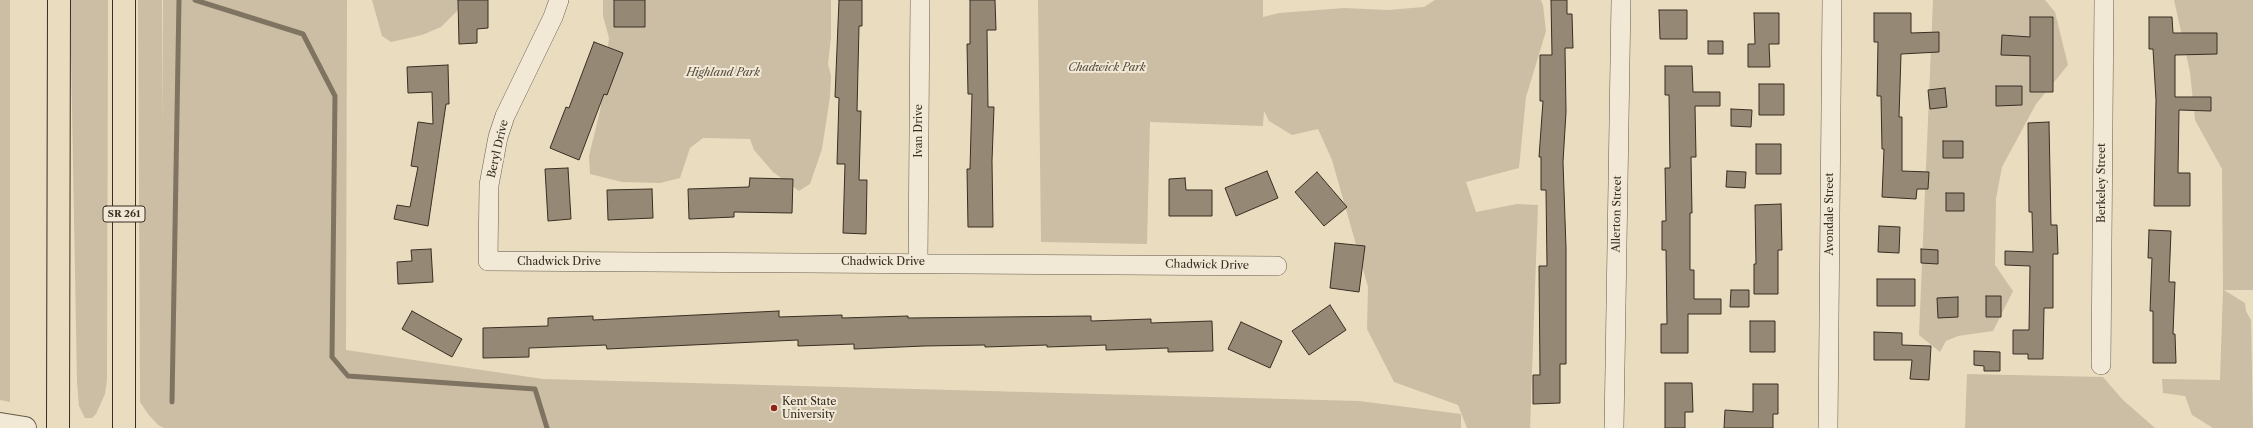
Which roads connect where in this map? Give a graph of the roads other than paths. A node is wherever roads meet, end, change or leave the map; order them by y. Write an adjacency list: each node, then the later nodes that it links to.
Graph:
1 (59, 0): 14 (main road)
2 (124, 0): 15 (main road, SR 261)
3 (559, 0): 8 (street, Beryl Drive)
4 (920, 0): 9 (street, Ivan Drive)
5 (1620, 0): 16 (street, Allerton Street)
6 (1832, 0): 17 (street, Avondale Street)
7 (2104, 0): 11 (street, Berkeley Street)
8 (488, 261): 9 (street, Chadwick Drive)
9 (918, 262): 10 (street, Chadwick Drive)
10 (1277, 266)
11 (2101, 366)
12 (0, 424): 13 (street)
13 (26, 428)
14 (58, 428)
15 (124, 428)
16 (1614, 428)
17 (1828, 428)

